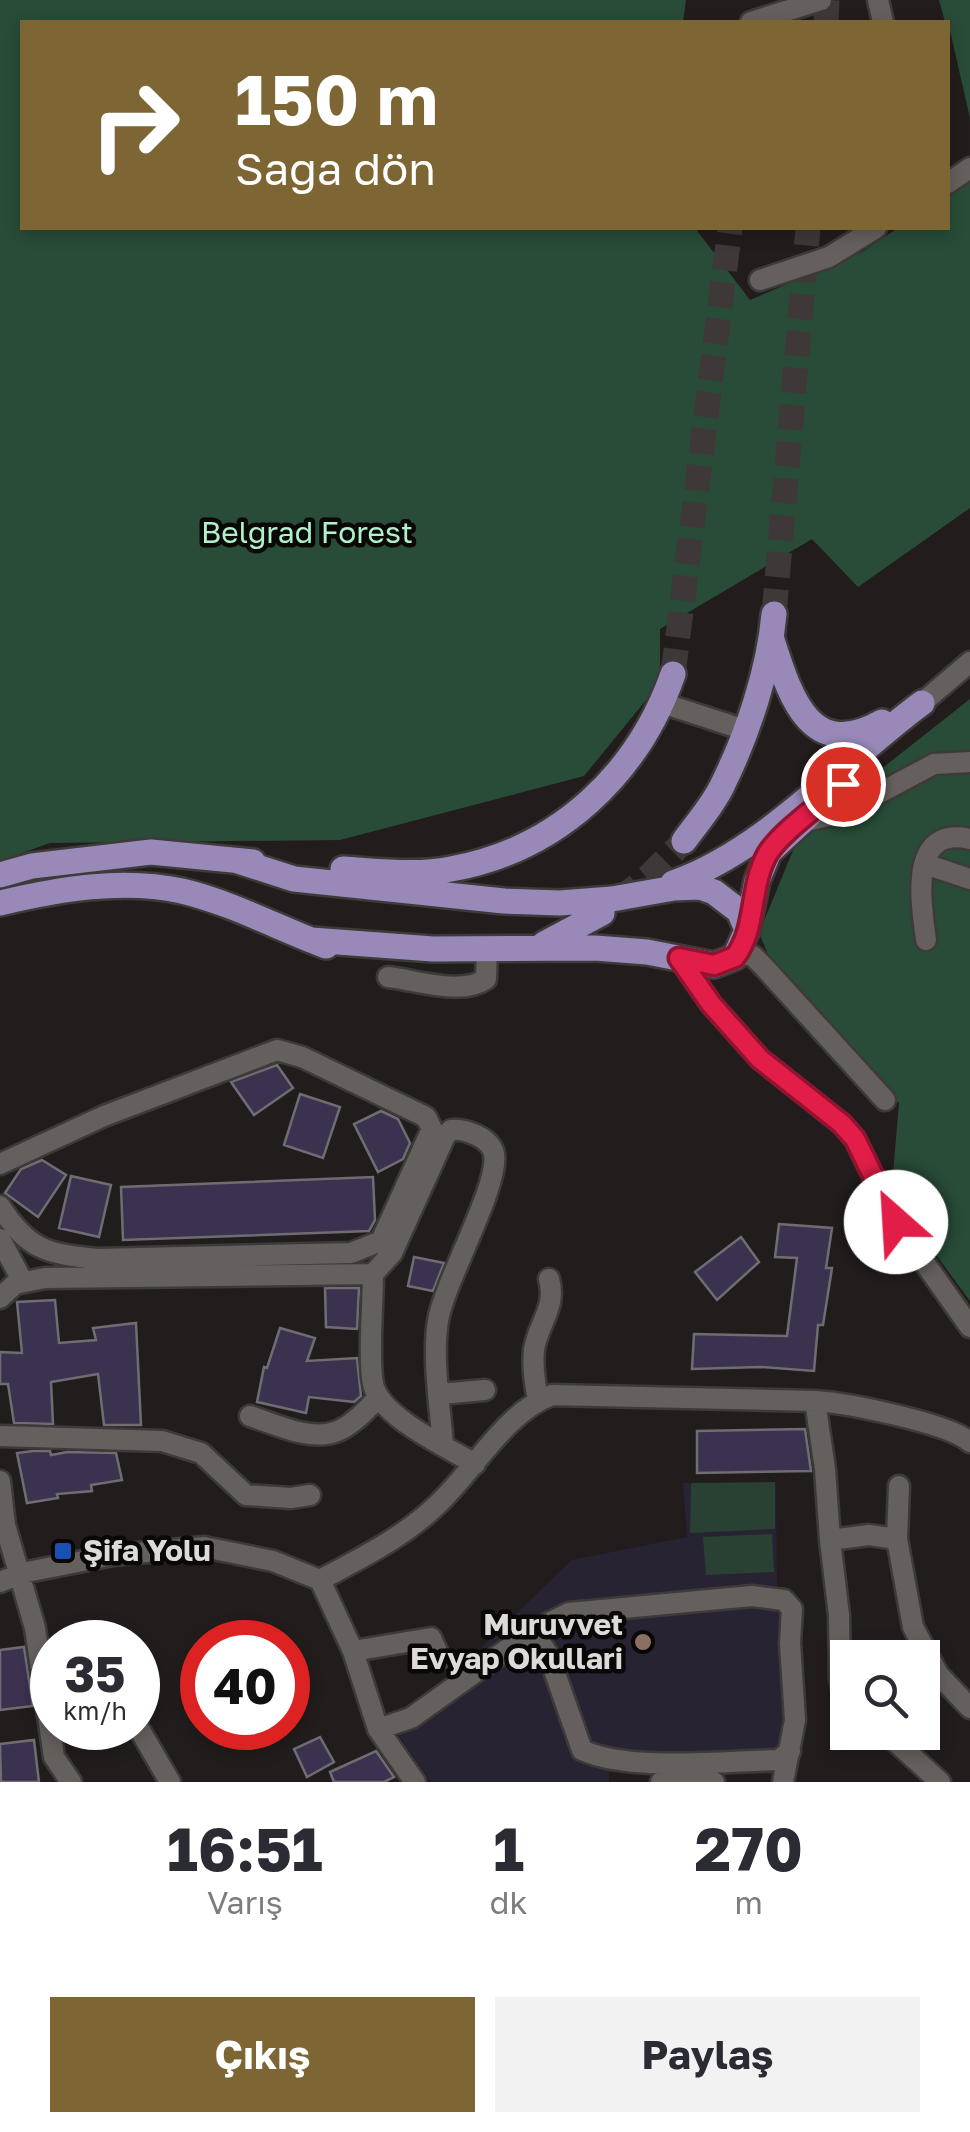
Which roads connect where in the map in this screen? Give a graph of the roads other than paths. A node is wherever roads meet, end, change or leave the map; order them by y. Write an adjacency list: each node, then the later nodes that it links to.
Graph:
1 (821, 0): 2 (street)
2 (756, 20)
3 (873, 230): 4 (street)
4 (760, 280)
5 (774, 614): 6 (main road)
6 (772, 640): 10 (main road); 11 (main road)
7 (970, 662): 10 (street)
8 (672, 674): 9 (main road)
9 (662, 703): 11 (street); 16 (main road)
10 (922, 703): 13 (main road); 20 (main road)
11 (745, 730): 15 (main road)
12 (970, 762): 13 (street)
13 (801, 822): 24 (main road)
14 (970, 839): 17 (street)
15 (684, 841)
16 (238, 861): 18 (main road); 20 (main road)
17 (925, 864): 19 (street); 23 (street)
18 (0, 875)
19 (970, 879)
20 (640, 895): 24 (main road)
21 (0, 903): 26 (main road)
22 (602, 913): 25 (main road)
23 (926, 940)
24 (743, 941): 27 (main road); 29 (street)
25 (540, 947): 26 (main road); 27 (main road)
26 (486, 948): 28 (street)
27 (679, 958): 38 (street)
28 (388, 977)
29 (885, 1100)
30 (0, 1164): 33 (street)
31 (0, 1206): 33 (street)
32 (0, 1240): 36 (street)
33 (229, 1266): 34 (street); 36 (street)
34 (373, 1274): 40 (street); 41 (street)
35 (549, 1279): 42 (street)
36 (23, 1282): 37 (street)
37 (0, 1298)
38 (970, 1327)
39 (486, 1390): 40 (street)
40 (440, 1394): 47 (street)
41 (379, 1398): 44 (street); 47 (street)
42 (538, 1400): 43 (street); 48 (street)
43 (815, 1401): 46 (street); 54 (street)
44 (250, 1416)
45 (0, 1436): 51 (street)
46 (970, 1442)
47 (442, 1444): 48 (street)
48 (476, 1464): 56 (street)
49 (0, 1481): 52 (street)
50 (898, 1486): 53 (street)
51 (310, 1495)
52 (2, 1525): 55 (street)
53 (897, 1539): 54 (street); 63 (street)
54 (830, 1540): 60 (street)
55 (22, 1574): 56 (street); 57 (street); 58 (street)
56 (320, 1580): 61 (street)
57 (0, 1582)
58 (33, 1620)
59 (533, 1631): 64 (street); 68 (street); 68 (street)
60 (839, 1640)
61 (354, 1650): 62 (street); 64 (street)
62 (440, 1658)
63 (970, 1708)
64 (378, 1729): 71 (street)
65 (53, 1750): 69 (street)
66 (151, 1750): 70 (street)
67 (905, 1750): 75 (street)
68 (790, 1751): 74 (street)
69 (71, 1782)
70 (170, 1782)
71 (415, 1782)
72 (661, 1782): 73 (street)
73 (714, 1782)
74 (783, 1782)
75 (940, 1782)

